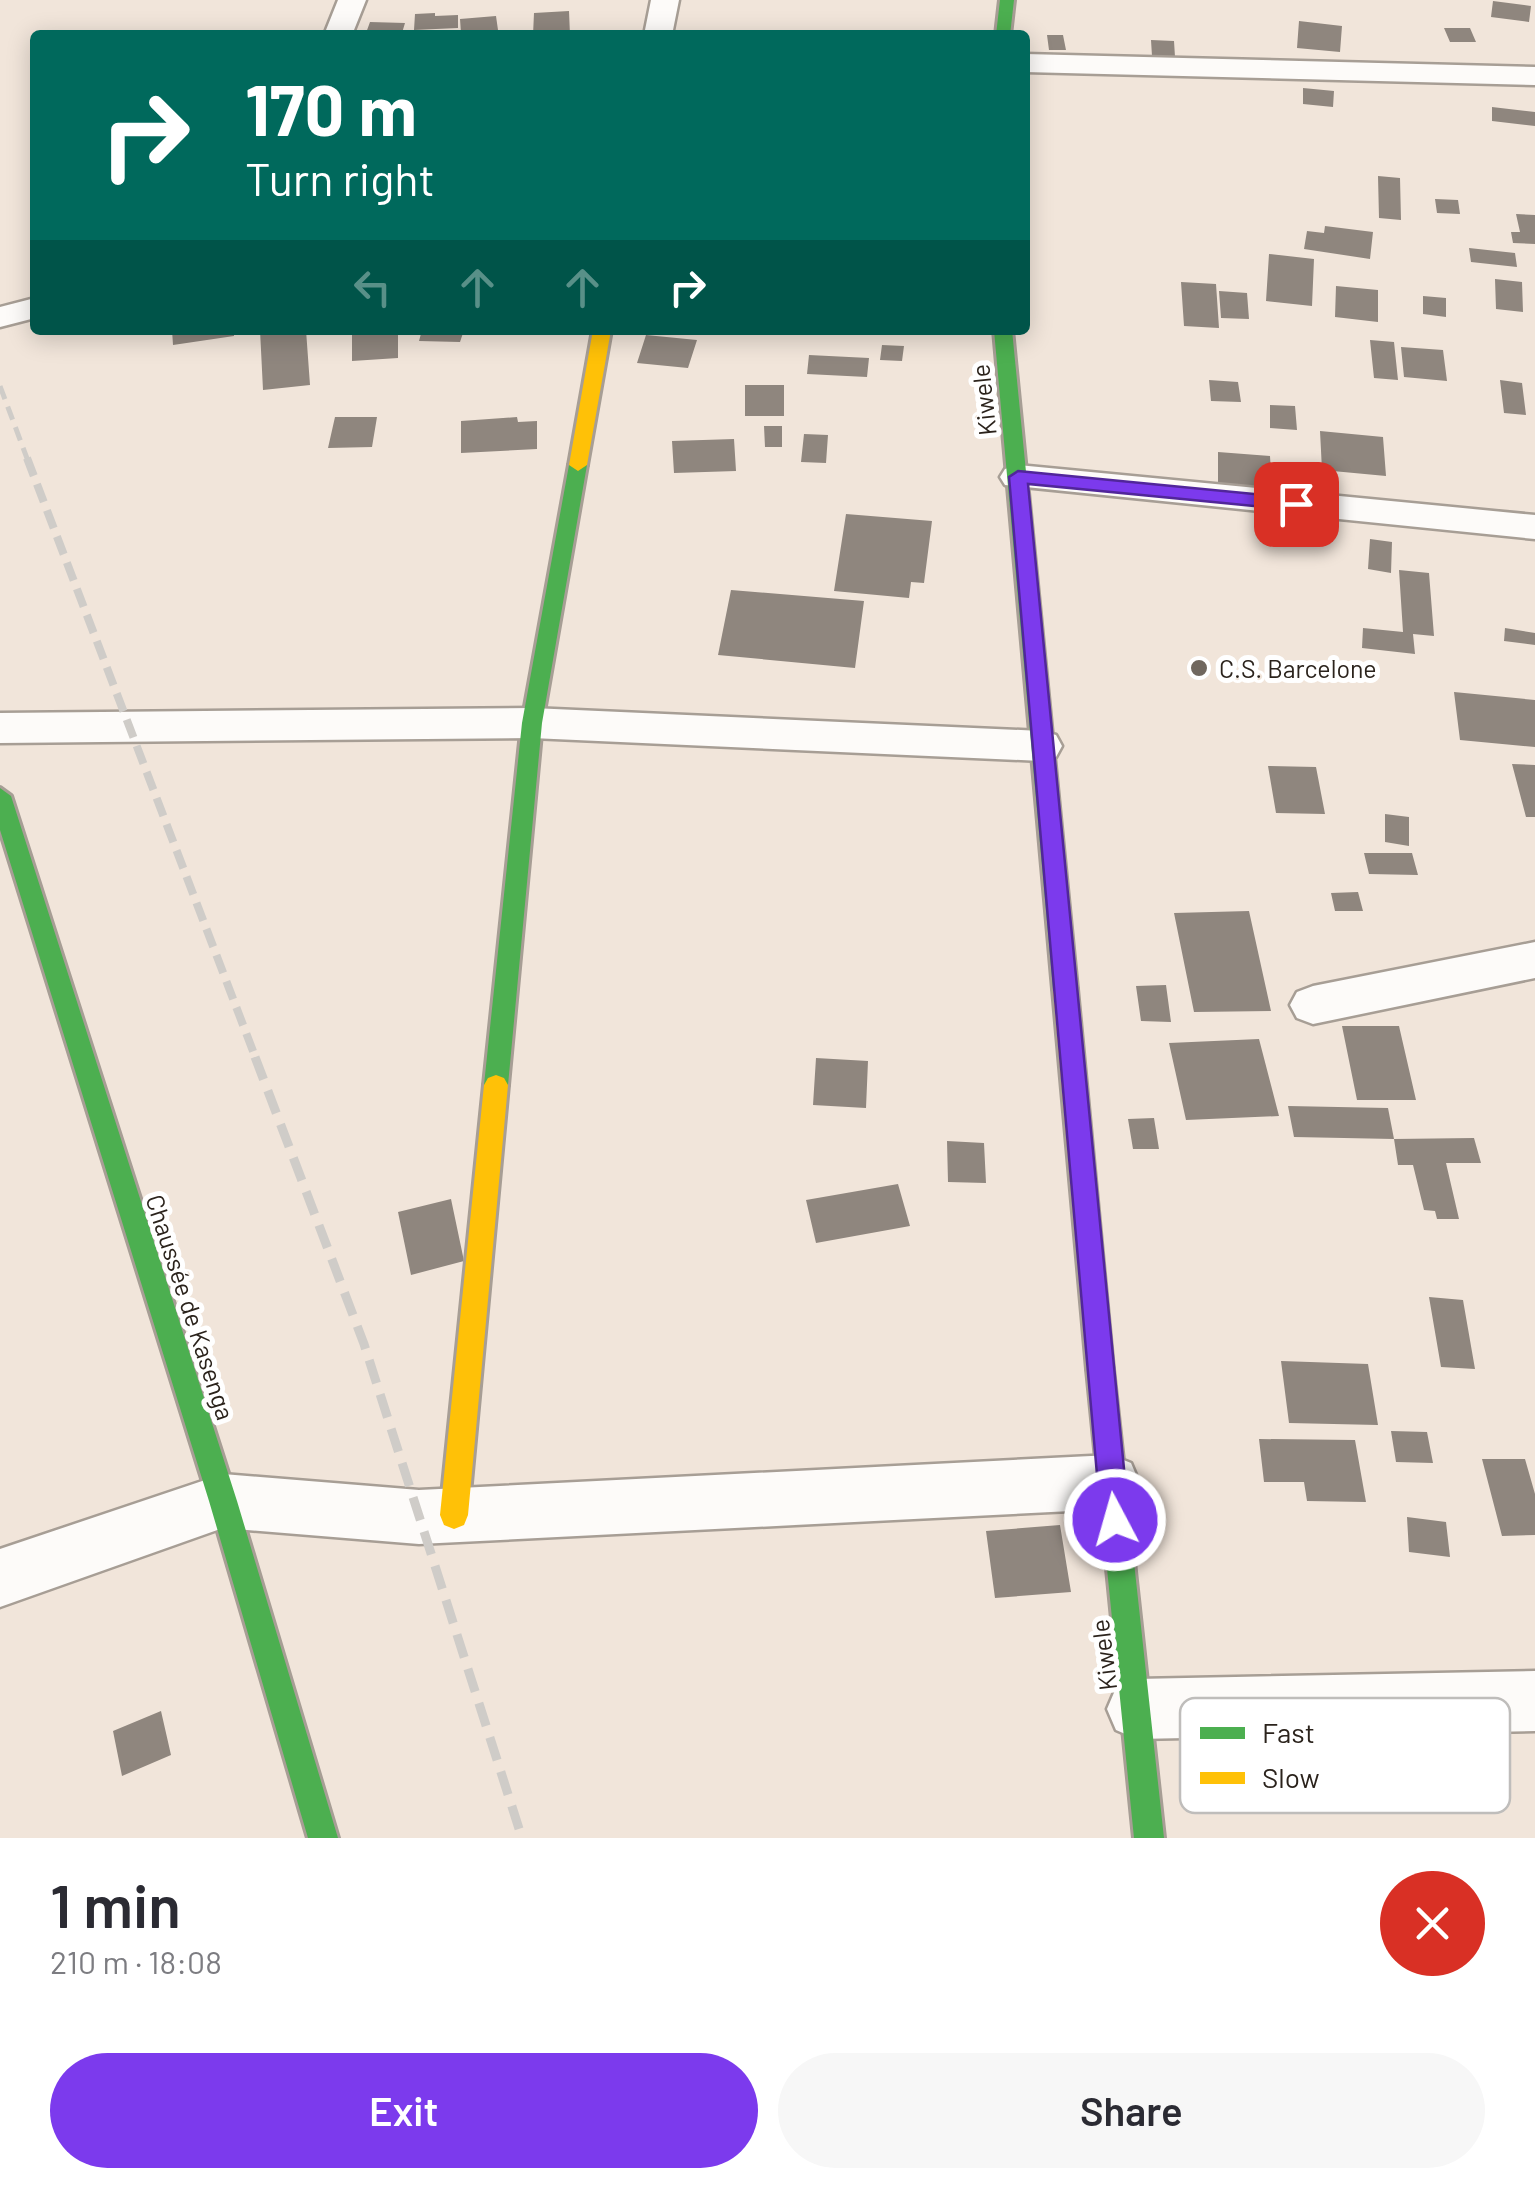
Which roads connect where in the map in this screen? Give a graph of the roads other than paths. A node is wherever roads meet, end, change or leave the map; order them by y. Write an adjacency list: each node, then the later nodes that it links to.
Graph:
1 (352, 0): 4 (street)
2 (665, 0): 5 (street)
3 (1007, 0): 6 (street)
4 (340, 30)
5 (659, 30)
6 (1004, 30)
7 (1030, 63): 8 (street)
8 (1535, 76)
9 (30, 309): 10 (street)
10 (0, 317)
11 (601, 335): 15 (street)
12 (1004, 335): 13 (street, Kiwele)
13 (1018, 477): 14 (street); 17 (street, Kiwele)
14 (1535, 527)
15 (532, 723): 16 (street); 17 (street); 23 (street)
16 (0, 728)
17 (1041, 746): 21 (street, Kiwele)
18 (0, 796): 22 (street, Chaussée de Kasenga)
19 (1535, 960): 20 (street)
20 (1313, 1005)
21 (1111, 1482): 23 (street); 28 (street, Kiwele)
22 (223, 1501): 23 (street); 24 (street); 29 (street, Chaussée de Kasenga)
23 (454, 1515)
24 (0, 1578)
25 (1535, 1701): 26 (street)
26 (1510, 1702)
27 (1180, 1708): 28 (street)
28 (1137, 1709): 30 (street, Kiwele)
29 (322, 1838)
30 (1148, 1838)

